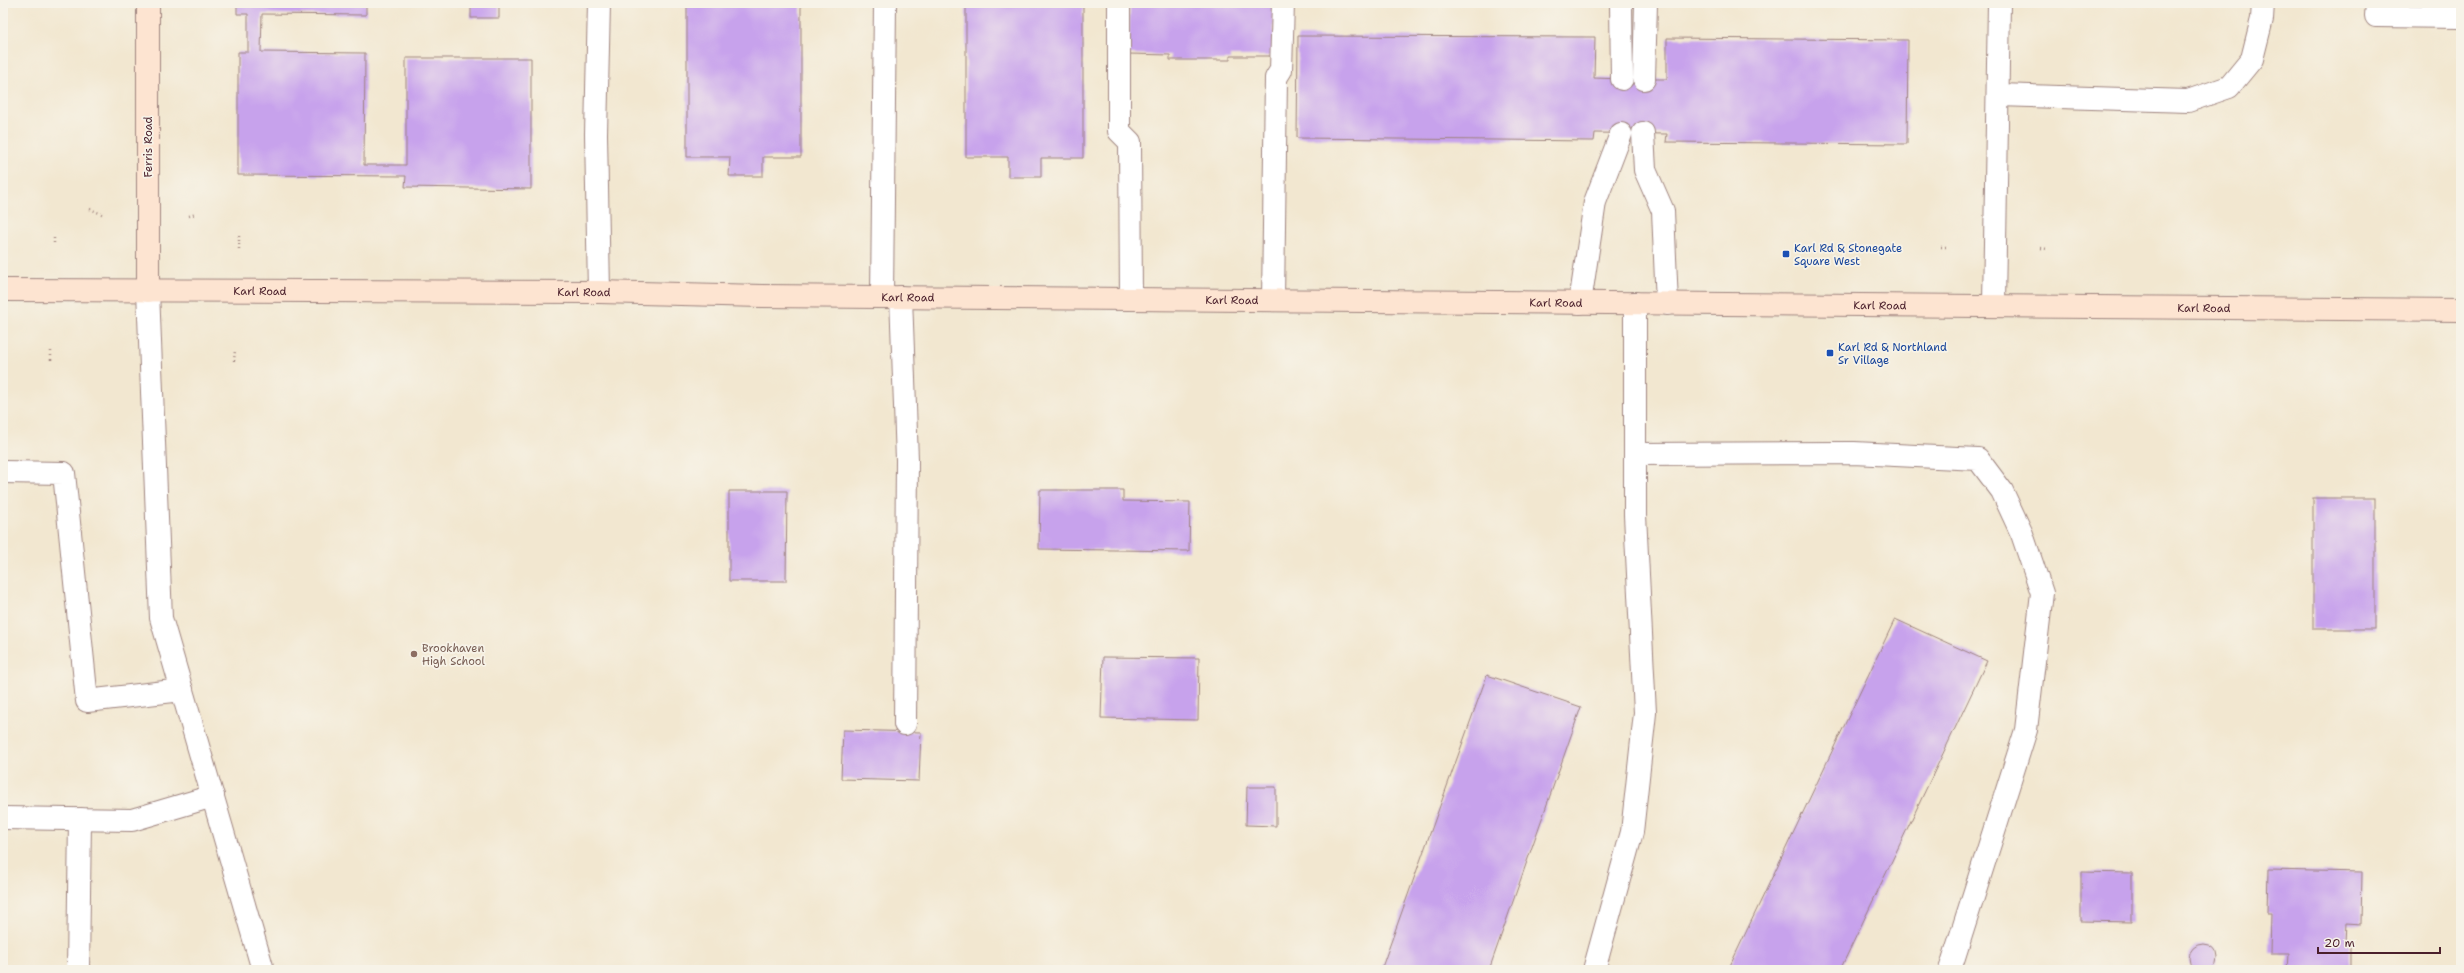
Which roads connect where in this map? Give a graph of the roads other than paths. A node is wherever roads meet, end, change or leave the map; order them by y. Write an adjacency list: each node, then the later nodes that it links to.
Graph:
1 (148, 3): 18 (main road, Ferris Road)
2 (598, 3): 19 (lane)
3 (885, 3): 20 (lane)
4 (1119, 3): 21 (lane)
5 (1283, 3): 22 (lane)
6 (1621, 3): 12 (lane)
7 (1646, 3): 13 (lane)
8 (1999, 3): 14 (lane)
9 (2263, 3): 14 (lane)
10 (2377, 3): 11 (lane)
11 (2461, 17)
12 (1622, 79)
13 (1644, 79)
14 (1998, 96): 26 (lane)
15 (1643, 133): 25 (lane)
16 (1621, 134): 23 (lane)
17 (3, 290): 18 (main road, Karl Road)
18 (148, 291): 19 (main road, Karl Road); 30 (lane)
19 (599, 292): 20 (main road, Karl Road)
20 (892, 297): 21 (main road, Karl Road); 31 (lane)
21 (1131, 299): 22 (main road, Karl Road)
22 (1273, 300): 23 (main road, Karl Road)
23 (1580, 303): 24 (main road, Karl Road)
24 (1635, 303): 25 (main road, Karl Road); 28 (lane)
25 (1667, 304): 26 (main road, Karl Road)
26 (1994, 304): 27 (main road, Karl Road)
27 (2461, 310)
28 (1635, 454): 37 (lane); 38 (lane)
29 (3, 472): 30 (lane)
30 (182, 690): 32 (lane)
31 (905, 724)
32 (213, 796): 34 (lane); 36 (lane)
33 (3, 818): 34 (lane)
34 (80, 819): 35 (lane)
35 (78, 970)
36 (263, 970)
37 (1594, 970)
38 (1950, 970)

